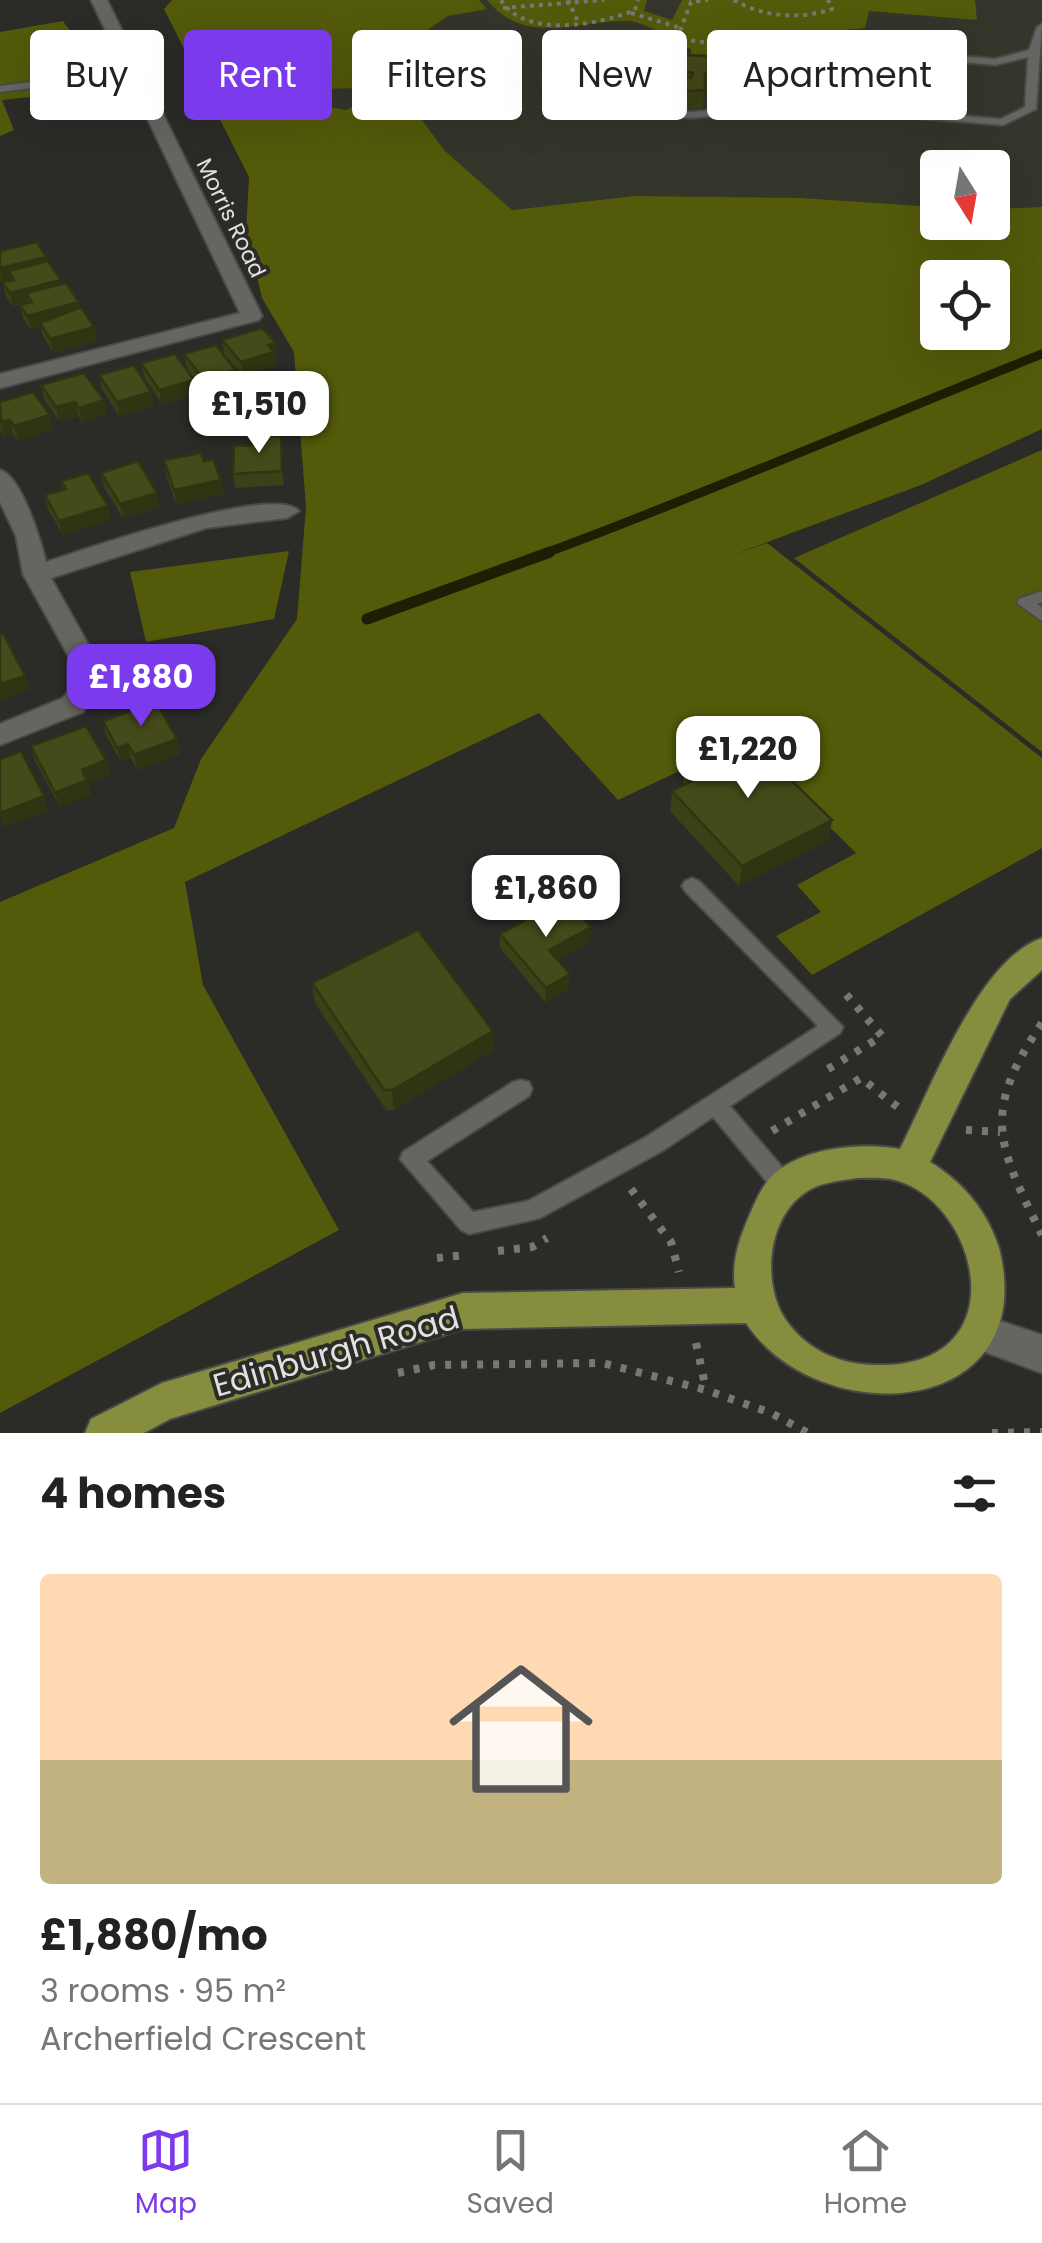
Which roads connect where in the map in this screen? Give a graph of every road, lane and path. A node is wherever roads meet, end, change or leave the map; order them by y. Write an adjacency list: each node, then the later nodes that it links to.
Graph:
1 (99, 0): 13 (street, Morris Road)
2 (501, 0): 8 (path)
3 (604, 0): 7 (path)
4 (638, 0): 9 (path)
5 (734, 0): 6 (path)
6 (828, 0)
7 (569, 1): 8 (path); 10 (path)
8 (502, 8): 10 (path)
9 (631, 13): 10 (path); 12 (path)
10 (578, 22)
11 (1042, 27): 14 (lane)
12 (681, 28)
13 (114, 30)
14 (1034, 52): 15 (lane); 18 (lane)
15 (705, 62)
16 (30, 85): 17 (lane)
17 (0, 89)
18 (687, 101)
19 (159, 120): 20 (street, Morris Road)
20 (0, 381)
21 (0, 477): 23 (street)
22 (287, 511): 23 (street)
23 (36, 574): 26 (street)
24 (1042, 596): 25 (lane)
25 (1042, 616)
26 (0, 735)
27 (692, 886): 31 (lane)
28 (1042, 951): 32 (main road)
29 (1042, 1022): 33 (path)
30 (521, 1089): 31 (lane)
31 (715, 1104): 34 (lane)
32 (930, 1127): 33 (path); 34 (path); 35 (main road)
33 (1000, 1132): 37 (path)
34 (749, 1145): 36 (lane)
35 (909, 1168): 36 (main road); 39 (main road)
36 (785, 1187): 38 (main road)
37 (1042, 1235)
38 (756, 1305): 39 (main road); 43 (main road, Edinburgh Road)
39 (982, 1333): 40 (street)
40 (1042, 1354)
41 (380, 1377): 44 (path)
42 (1042, 1432): 45 (path)
43 (105, 1433)
44 (808, 1433)
45 (992, 1433)

